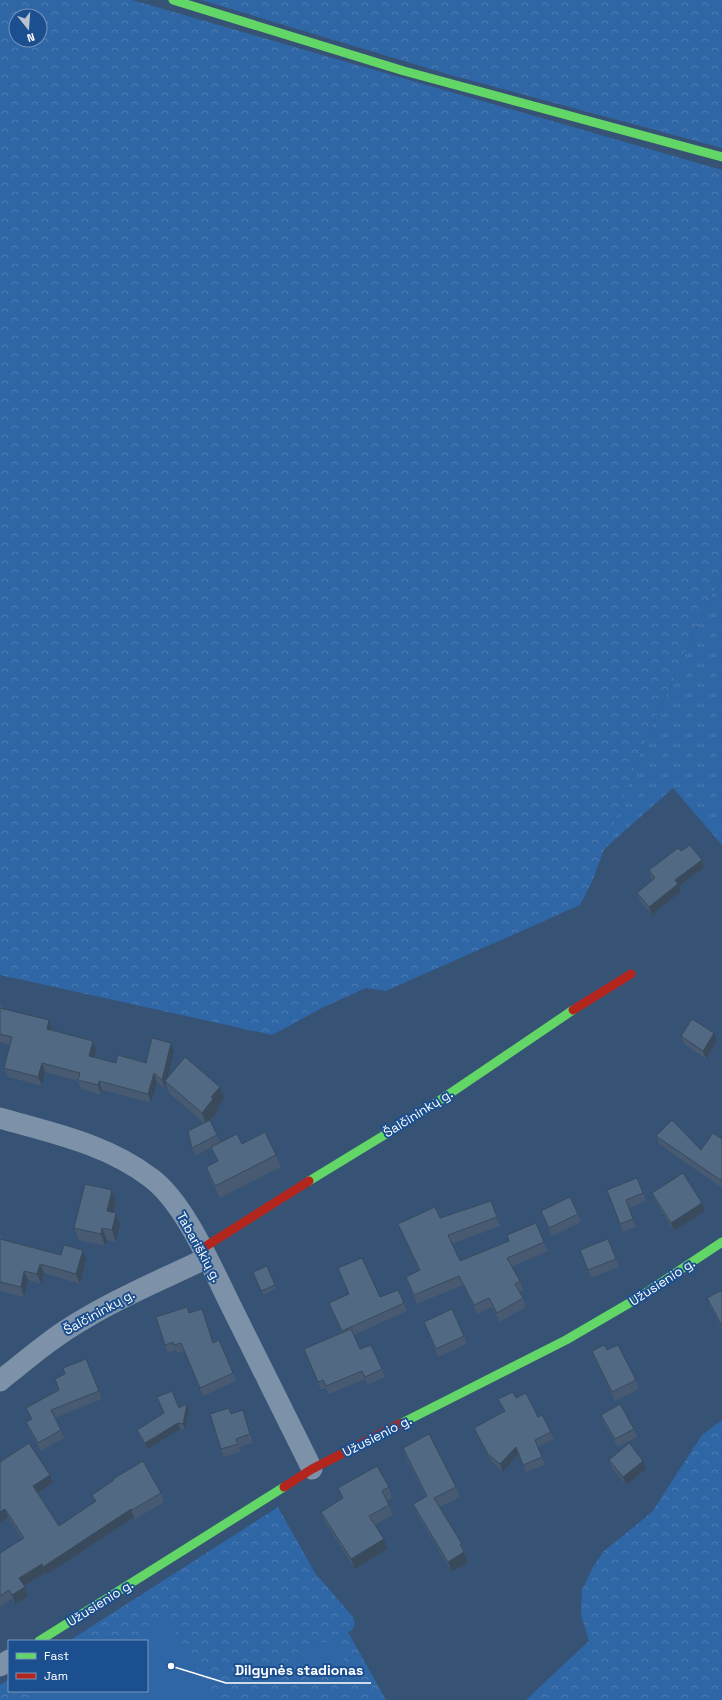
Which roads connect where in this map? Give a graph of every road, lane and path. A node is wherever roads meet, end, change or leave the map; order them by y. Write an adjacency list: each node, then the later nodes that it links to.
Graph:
1 (173, 0): 2 (street)
2 (722, 157)
3 (631, 974): 6 (street, Šalčininkų g.)
4 (0, 1118): 6 (street, Tabariškių g.)
5 (722, 1242): 8 (street, Užusienio g.)
6 (205, 1253): 7 (street, Šalčininkų g.); 8 (street, Tabariškių g.)
7 (0, 1381)
8 (312, 1469): 9 (street, Užusienio g.)
9 (41, 1640)

